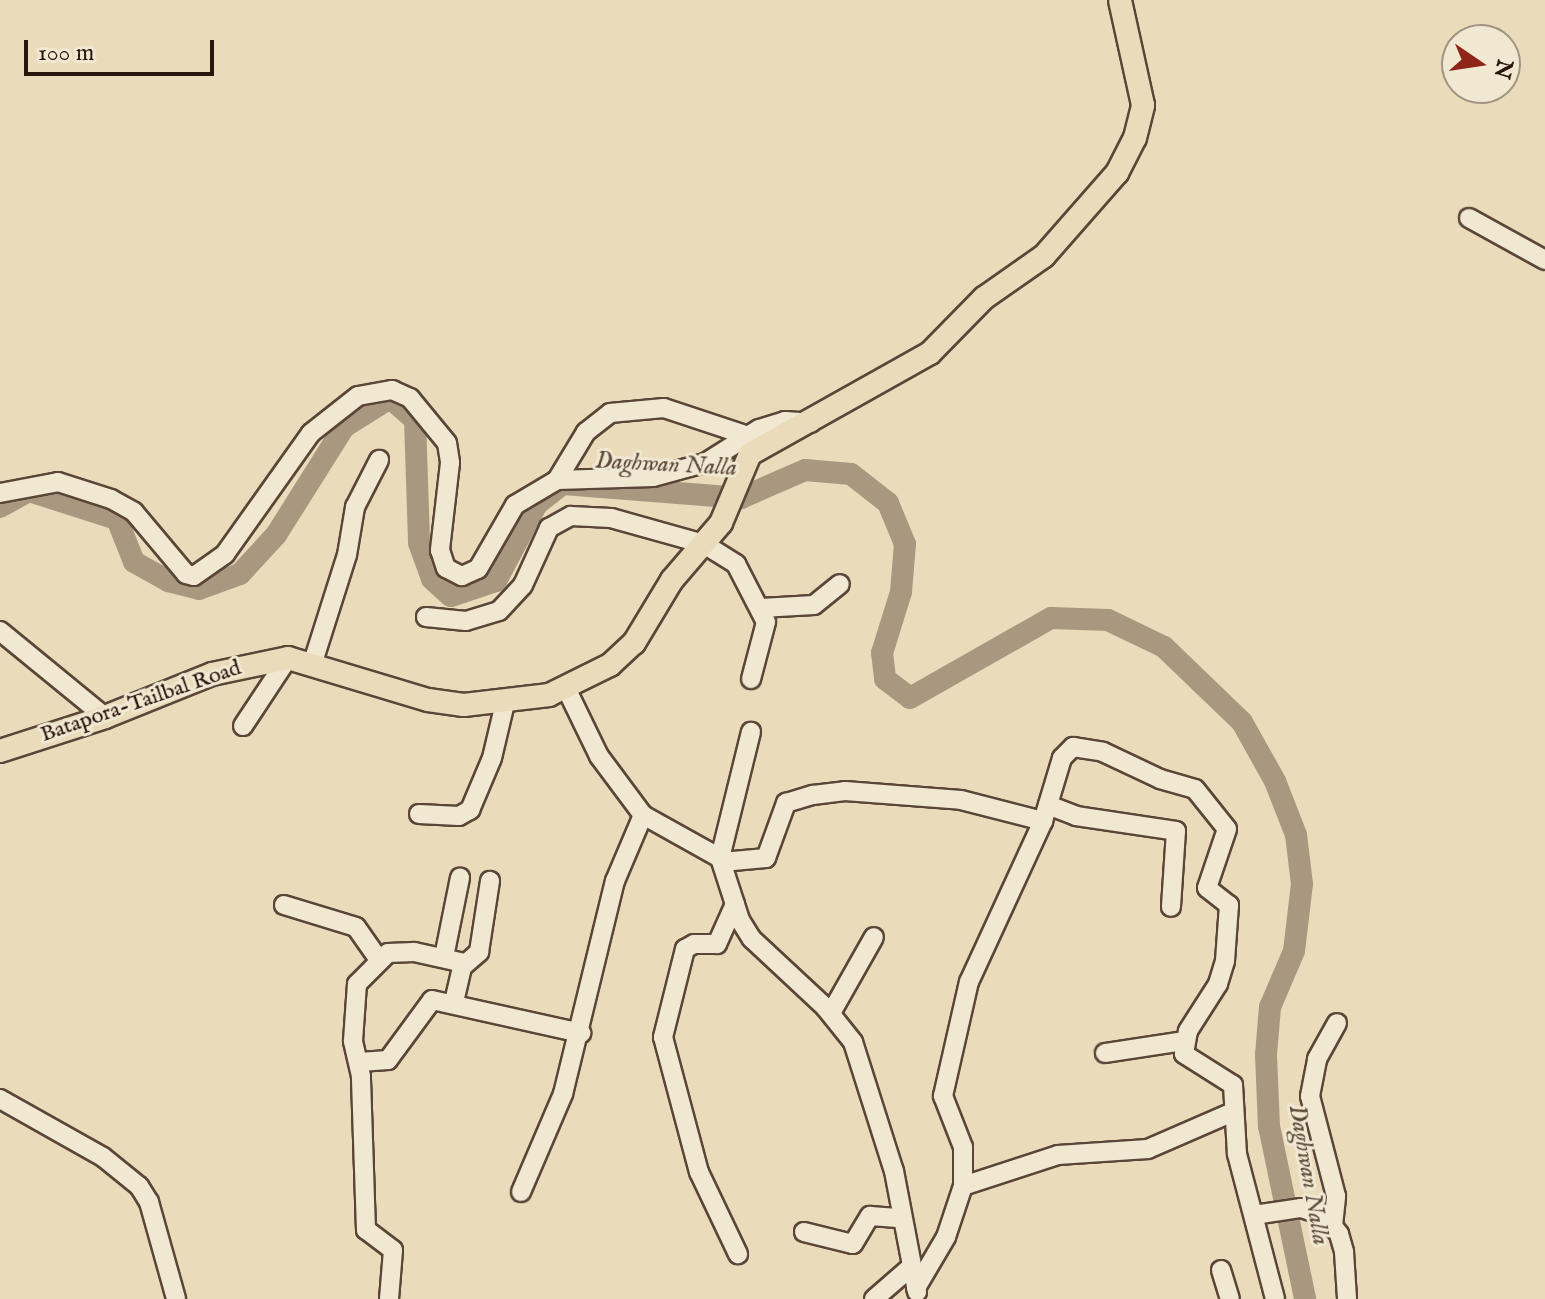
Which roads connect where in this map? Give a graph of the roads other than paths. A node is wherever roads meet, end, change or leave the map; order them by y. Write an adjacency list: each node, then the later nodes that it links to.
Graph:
1 (1120, 0): 4 (main road, Batapora-Tailbal Road)
2 (1469, 218): 3 (street)
3 (1545, 260)
4 (811, 423): 5 (street); 9 (main road, Batapora-Tailbal Road)
5 (745, 435): 7 (street); 7 (street)
6 (379, 460): 15 (street)
7 (557, 480): 8 (street)
8 (0, 493)
9 (704, 544): 11 (street); 12 (street); 17 (main road, Batapora-Tailbal Road)
10 (840, 584): 11 (street)
11 (761, 608): 16 (street)
12 (426, 617)
13 (0, 631): 19 (street)
14 (288, 658): 15 (main road, Batapora-Tailbal Road); 19 (main road, Batapora-Tailbal Road); 20 (street)
15 (313, 662): 18 (main road, Batapora-Tailbal Road)
16 (751, 679)
17 (566, 688): 18 (main road, Batapora-Tailbal Road); 25 (street)
18 (505, 703): 24 (street)
19 (105, 717): 22 (main road, Batapora-Tailbal Road)
20 (243, 726)
21 (751, 732): 26 (street)
22 (0, 751)
23 (1045, 813): 26 (street); 31 (street); 40 (street); 45 (street)
24 (419, 814)
25 (643, 815): 26 (street); 39 (street)
26 (721, 860): 29 (street)
27 (460, 878): 33 (street)
28 (490, 881): 35 (street)
29 (735, 904): 37 (street); 51 (street)
30 (284, 905): 34 (street)
31 (1171, 907)
32 (874, 937): 37 (street)
33 (444, 957): 34 (street); 35 (street)
34 (378, 958): 42 (street)
35 (464, 963): 36 (street)
36 (454, 1002): 39 (street); 42 (street)
37 (831, 1013): 48 (street)
38 (1337, 1023): 49 (street)
39 (581, 1033): 46 (street)
40 (1184, 1041): 41 (street); 44 (street)
41 (1105, 1053)
42 (360, 1062): 56 (street)
43 (0, 1099): 55 (street)
44 (1233, 1112): 45 (street); 47 (street)
45 (963, 1186): 54 (street)
46 (521, 1192)
47 (1254, 1215): 49 (street); 59 (street)
48 (901, 1218): 50 (street); 52 (street)
49 (1333, 1226): 60 (street)
50 (804, 1232)
51 (738, 1254)
52 (911, 1267): 54 (street); 57 (street)
53 (1221, 1270): 58 (street)
54 (917, 1294)
55 (176, 1299)
56 (389, 1299)
57 (874, 1299)
58 (1230, 1299)
59 (1275, 1299)
60 (1347, 1299)

